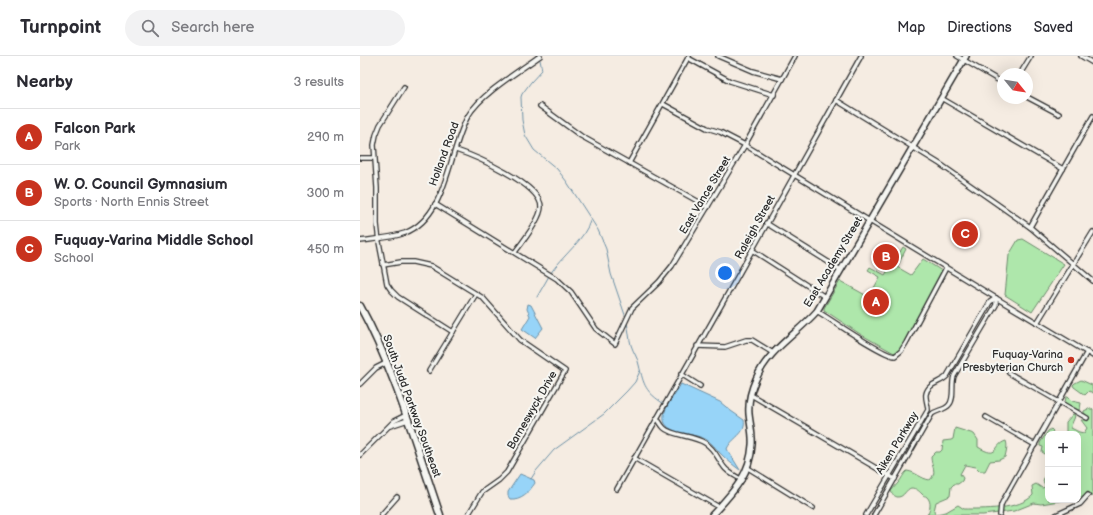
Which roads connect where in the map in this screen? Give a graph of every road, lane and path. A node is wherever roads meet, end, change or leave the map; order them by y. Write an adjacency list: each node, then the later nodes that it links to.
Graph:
1 (540, 56): 25 (street, Holland Road)
2 (718, 56): 12 (street)
3 (795, 56): 12 (street, East Vance Street)
4 (861, 56): 17 (street, Raleigh Street)
5 (957, 56): 9 (street)
6 (1031, 56): 11 (street)
7 (1081, 56): 10 (street)
8 (689, 57): 15 (street); 19 (street)
9 (965, 58): 13 (street); 16 (street, East Academy Street)
10 (1093, 63)
11 (1024, 68)
12 (782, 79): 15 (street, East Vance Street)
13 (997, 79)
14 (404, 87): 27 (street)
15 (774, 95): 23 (street, East Vance Street)
16 (941, 98): 24 (street, East Academy Street); 29 (street)
17 (836, 100): 24 (street); 30 (street, Raleigh Street)
18 (1033, 100): 21 (street)
19 (663, 104): 23 (street); 28 (street)
20 (540, 106): 28 (street)
21 (1059, 114)
22 (1093, 116): 29 (street)
23 (745, 144): 30 (street); 32 (street, East Vance Street)
24 (913, 147): 33 (street, East Academy Street); 35 (street)
25 (456, 150): 31 (street, Holland Road); 40 (street)
26 (360, 158): 27 (street)
27 (374, 158): 37 (street)
28 (629, 162): 32 (street)
29 (1063, 169): 35 (street)
30 (794, 175): 33 (street); 34 (street, Raleigh Street)
31 (435, 204): 37 (street, Holland Road); 40 (street)
32 (708, 207): 40 (street, East Vance Street)
33 (870, 221): 43 (street); 44 (street, East Academy Street)
34 (766, 223): 39 (street, Raleigh Street); 44 (street)
35 (1030, 227): 41 (street)
36 (1093, 232): 41 (street)
37 (379, 238): 38 (street, Holland Road); 42 (street)
38 (360, 240)
39 (752, 250): 47 (street); 53 (street, Raleigh Street)
40 (515, 252)
41 (1073, 264): 45 (street); 51 (street)
42 (383, 265): 46 (street, Barneswyck Drive); 52 (street)
43 (946, 268): 48 (street); 50 (street)
44 (841, 270): 47 (street, East Academy Street)
45 (1093, 281)
46 (476, 294): 52 (street); 87 (street, Barneswyck Drive)
47 (825, 297): 50 (street, East Academy Street)
48 (996, 298): 51 (street); 61 (street, Aiken Parkway); 62 (street, Aiken Parkway)
49 (360, 306): 57 (highway, South Judd Parkway Southeast)
50 (817, 311): 55 (street, East Academy Street)
51 (1037, 323): 54 (street)
52 (453, 332): 58 (street)
53 (697, 346): 55 (street); 60 (street, Raleigh Street)
54 (1087, 352): 56 (street); 66 (street)
55 (773, 353): 65 (street, East Academy Street)
56 (1093, 356)
57 (386, 363): 63 (street); 70 (highway, South Judd Parkway Southeast)
58 (429, 371)
59 (1010, 373): 66 (street)
60 (681, 374): 64 (street); 71 (street, Raleigh Street)
61 (947, 376): 62 (street); 67 (street, Aiken Parkway)
62 (953, 379): 68 (street, Aiken Parkway)
63 (360, 384)
64 (700, 386)
65 (751, 395): 76 (street, East Academy Street); 77 (street)
66 (1059, 402): 72 (street); 73 (street)
67 (927, 411): 68 (street); 77 (street, Aiken Parkway)
68 (932, 414): 78 (street, Aiken Parkway)
69 (986, 417): 73 (street)
70 (407, 418): 74 (street); 86 (highway, South Judd Parkway Southeast)
71 (657, 418): 75 (street, Raleigh Street); 79 (street)
72 (1087, 418)
73 (1035, 445): 91 (street)
74 (360, 455)
75 (634, 458): 80 (street, Raleigh Street); 83 (street)
76 (748, 468): 79 (street, East Academy Street); 84 (street)
77 (889, 475): 78 (street); 89 (street, Aiken Parkway)
78 (895, 479): 90 (street, Aiken Parkway)
79 (742, 480): 83 (street, East Academy Street)
80 (616, 489)
81 (1088, 495): 92 (street)
82 (397, 497): 85 (street)
83 (719, 507): 88 (street, East Academy Street)
84 (813, 508)
85 (380, 515)
86 (440, 515)
87 (468, 515)
88 (713, 515)
89 (866, 515)
90 (874, 515)
91 (1000, 515)
92 (1056, 515)

